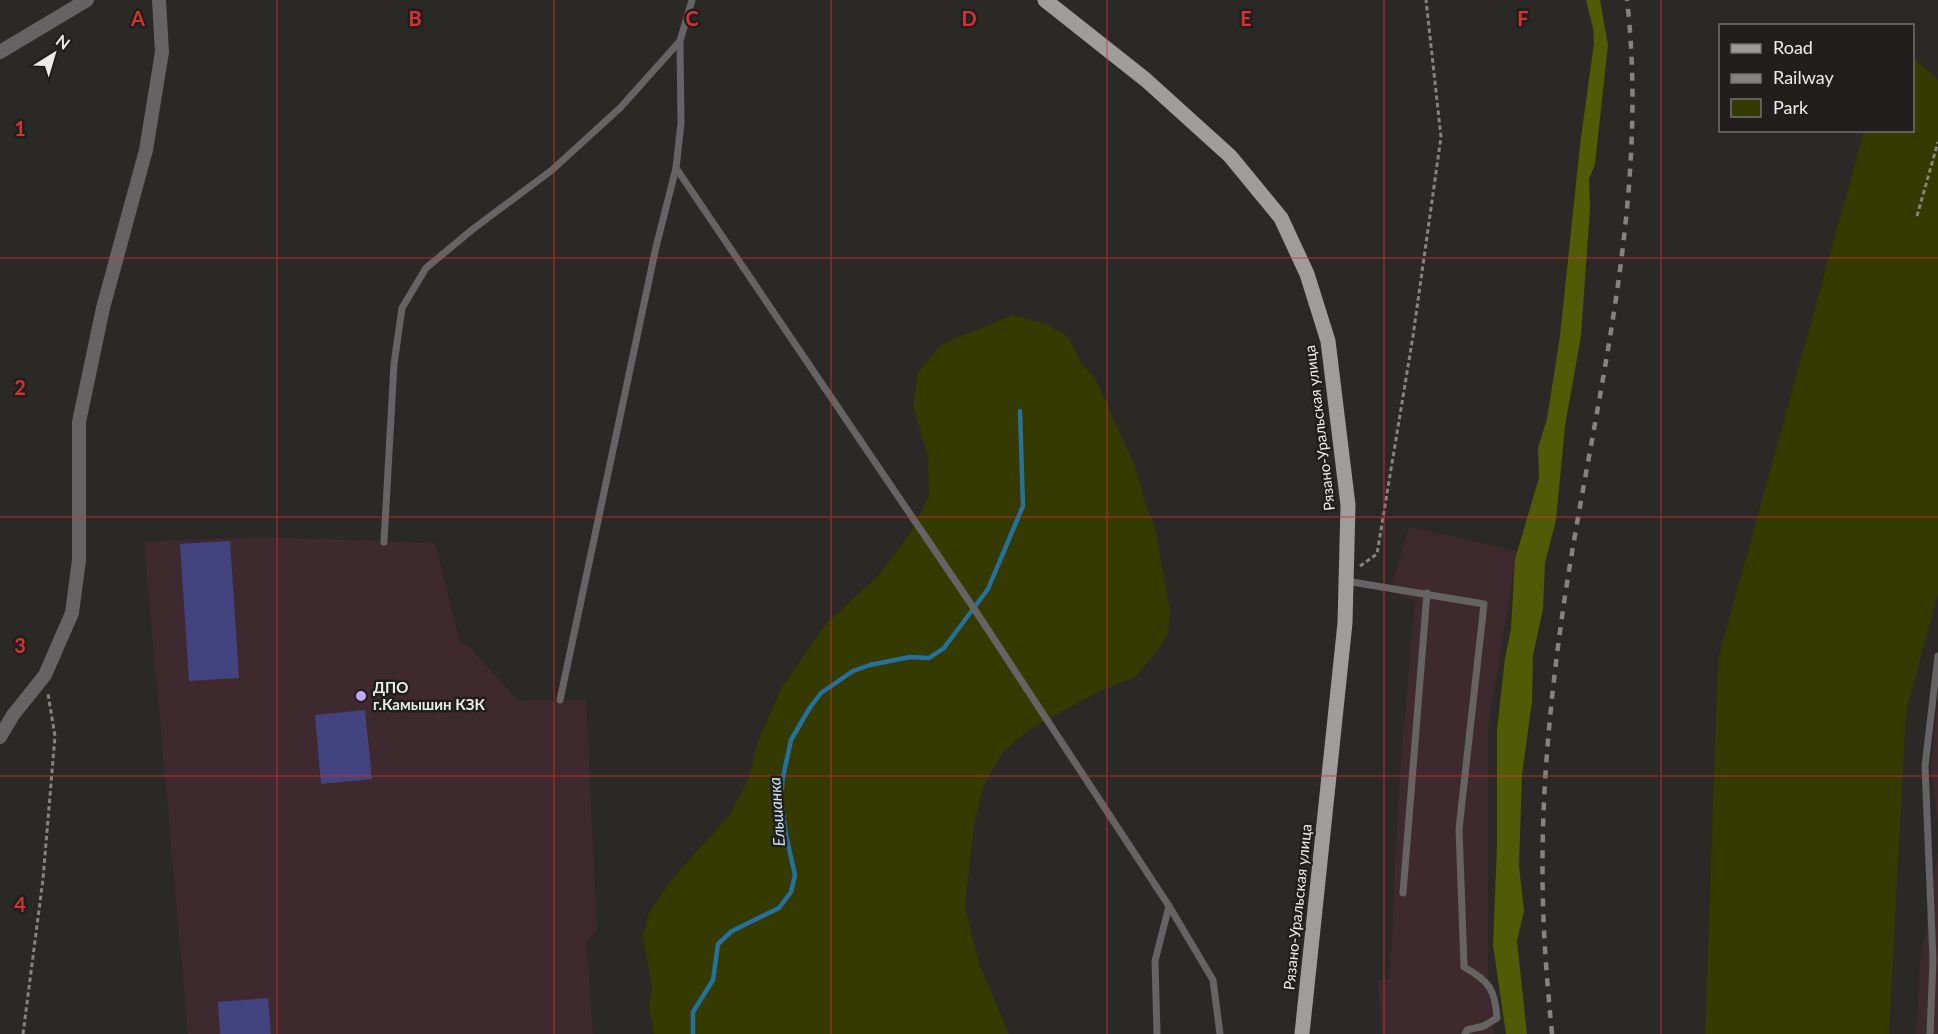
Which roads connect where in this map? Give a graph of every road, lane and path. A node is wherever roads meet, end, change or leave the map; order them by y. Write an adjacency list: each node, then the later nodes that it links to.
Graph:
1 (87, 0): 7 (street)
2 (159, 0): 15 (street)
3 (692, 0): 6 (lane)
4 (1045, 0): 12 (main road, Рязано-Уральская улица)
5 (1426, 0): 12 (path)
6 (680, 41): 9 (lane); 11 (lane)
7 (0, 52)
8 (1938, 142): 10 (path)
9 (676, 168): 16 (lane); 19 (lane)
10 (1917, 216)
11 (384, 543)
12 (1346, 578): 13 (lane); 23 (main road, Рязано-Уральская улица)
13 (1427, 593): 18 (lane); 24 (lane)
14 (1938, 656): 25 (lane)
15 (45, 675): 17 (street); 20 (path)
16 (560, 700)
17 (0, 737)
18 (1403, 893)
19 (1169, 906): 21 (lane); 22 (lane)
20 (23, 1034)
21 (1157, 1034)
22 (1220, 1034)
23 (1302, 1034)
24 (1465, 1034)
25 (1930, 1034)

